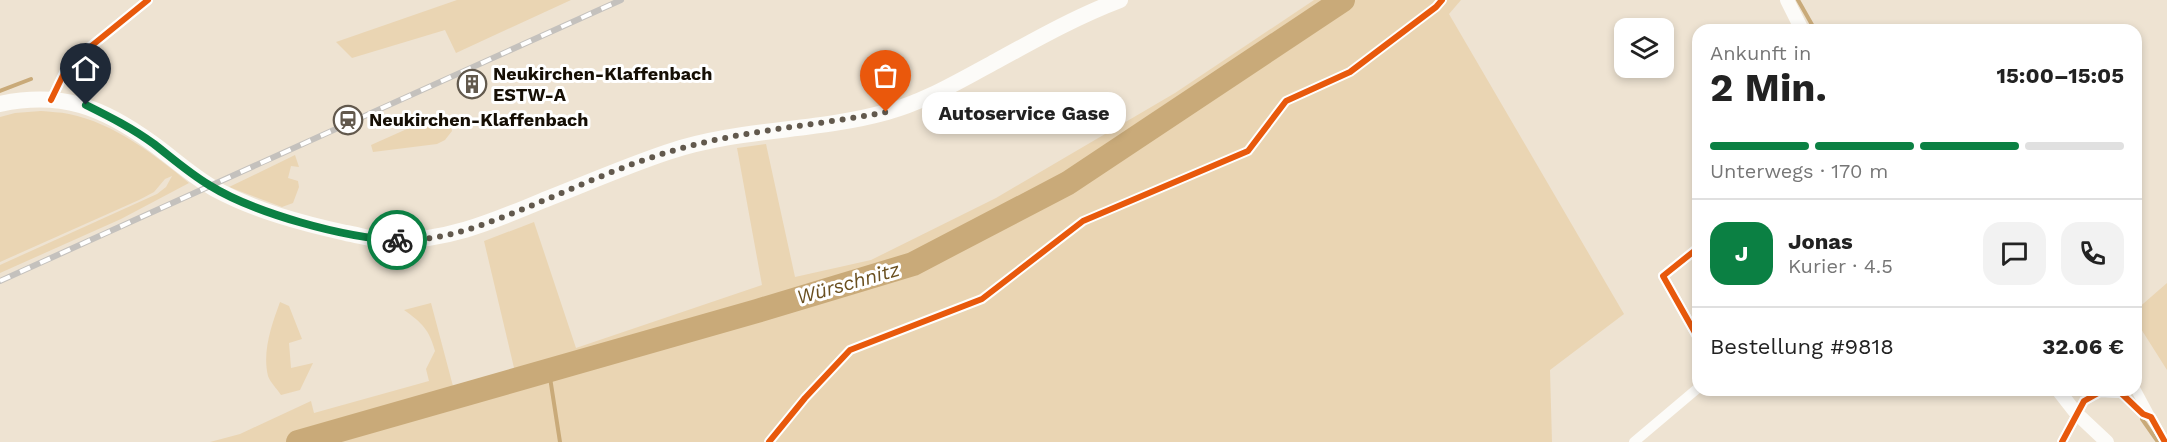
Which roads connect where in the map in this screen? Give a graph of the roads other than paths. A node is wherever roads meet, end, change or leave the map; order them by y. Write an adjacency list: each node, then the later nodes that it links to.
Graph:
1 (148, 0): 5 (street)
2 (1120, 0): 5 (main road)
3 (1787, 0): 4 (street)
4 (1799, 24)
5 (51, 100): 6 (main road)
6 (0, 104)
7 (1692, 253): 8 (street)
8 (1692, 327)
9 (1692, 393): 16 (street)
10 (2063, 396): 14 (street)
11 (2093, 396): 14 (street)
12 (2124, 396): 15 (street)
13 (2139, 396): 15 (street)
14 (2076, 413): 17 (street); 18 (street)
15 (2151, 417): 19 (street)
16 (1634, 442)
17 (2062, 442)
18 (2108, 442)
19 (2165, 442)

